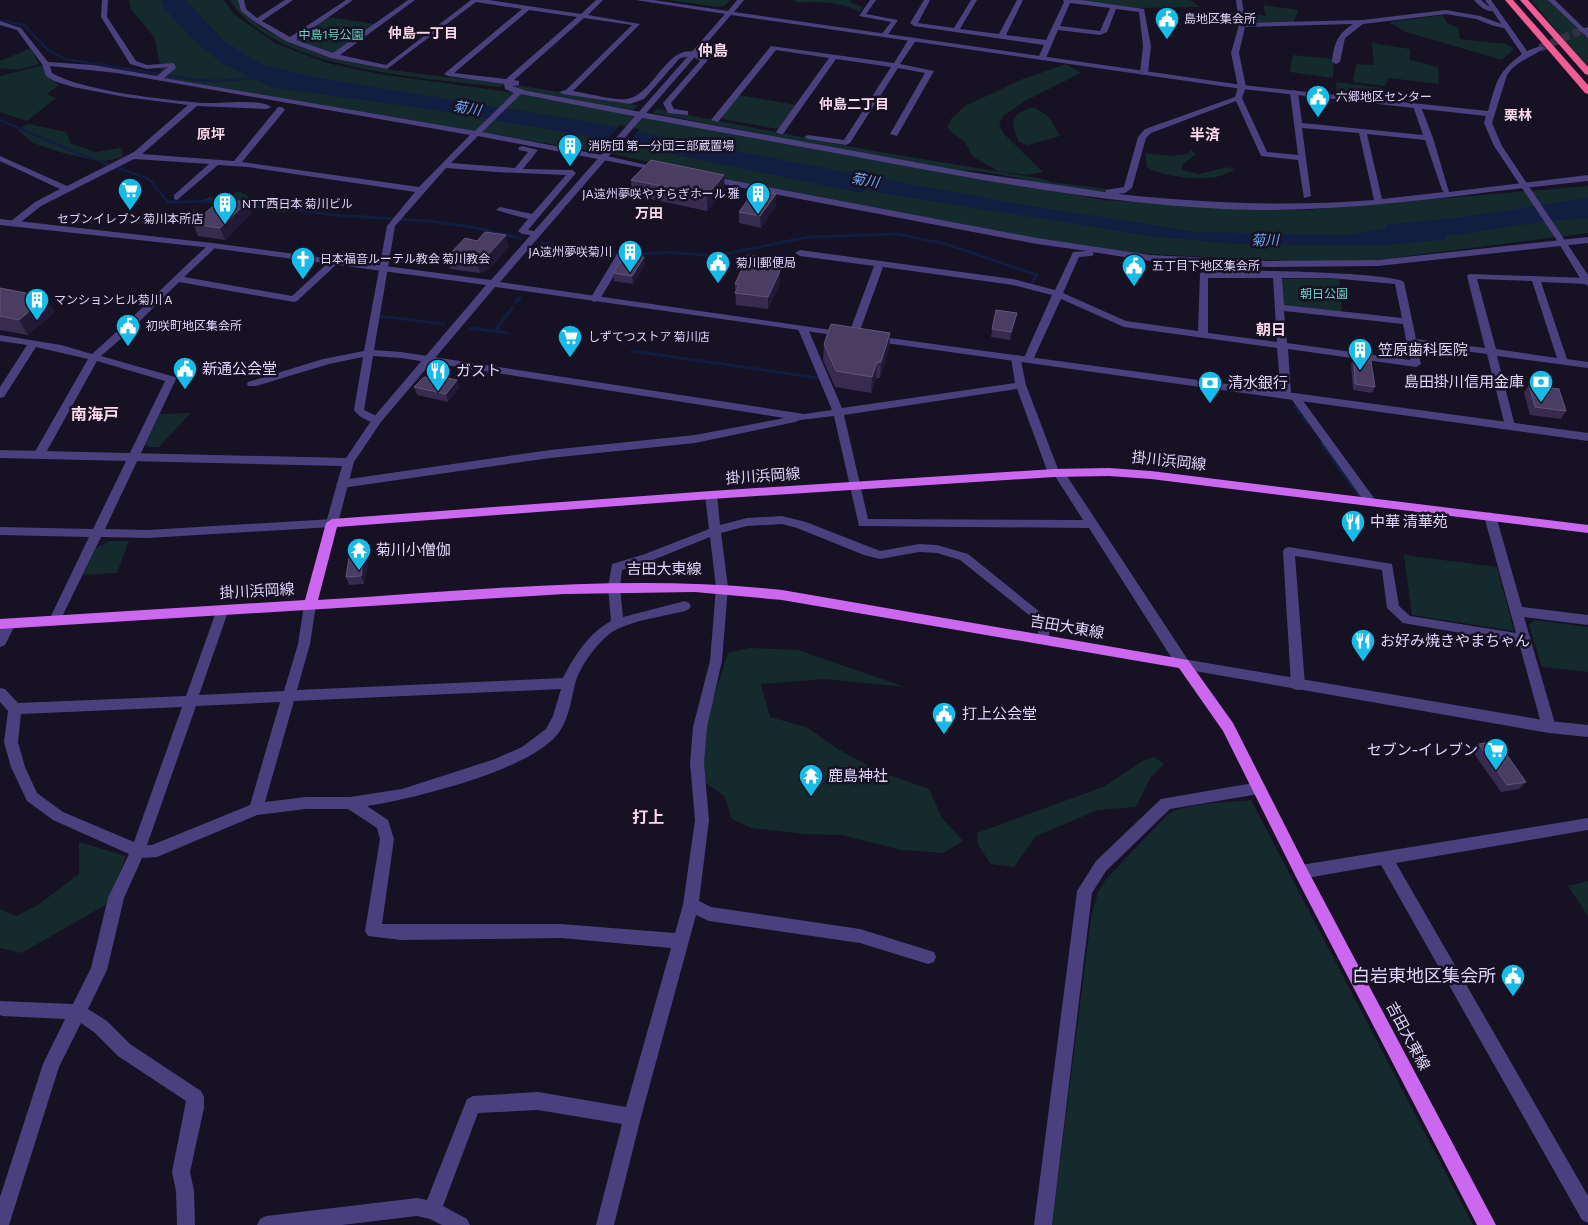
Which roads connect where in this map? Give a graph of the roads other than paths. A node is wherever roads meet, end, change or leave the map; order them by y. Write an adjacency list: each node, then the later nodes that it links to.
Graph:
1 (105, 0): 50 (street)
2 (241, 0): 25 (street)
3 (290, 0): 25 (street)
4 (350, 0): 37 (street)
5 (412, 0): 42 (street)
6 (600, 0): 24 (street)
7 (639, 0): 23 (street)
8 (741, 0): 23 (street)
9 (873, 0): 33 (street)
10 (927, 0): 31 (street)
11 (974, 0): 31 (street)
12 (1020, 0): 35 (street)
13 (1067, 0): 20 (street); 29 (street)
14 (1239, 0): 28 (street)
15 (1477, 0): 22 (street)
16 (1488, 0): 22 (street)
17 (1509, 0): 53 (highway)
18 (1524, 0): 48 (highway)
19 (1551, 0): 32 (street)
20 (1114, 6): 29 (street); 49 (street)
21 (528, 7): 24 (street); 42 (street); 51 (street)
22 (1495, 9): 30 (street)
23 (730, 13): 33 (street); 40 (street)
24 (583, 16): 51 (street); 54 (street)
25 (257, 21): 37 (street)
26 (1363, 22): 28 (street); 30 (street); 45 (street)
27 (0, 23): 46 (street)
28 (1242, 25): 52 (street)
29 (1056, 28): 38 (street)
30 (1507, 28): 41 (street)
31 (956, 30): 35 (street)
32 (1585, 30): 34 (street)
33 (885, 35): 36 (street)
34 (1588, 36)
35 (1001, 37): 38 (street)
36 (913, 39): 44 (street); 47 (street)
37 (291, 40): 42 (street)
38 (1049, 43): 44 (street)
39 (1540, 48): 41 (street)
40 (693, 54): 54 (street); 61 (street); 63 (street)
41 (1526, 54): 62 (street)
42 (334, 56)
43 (834, 57): 47 (street); 63 (street); 67 (street)
44 (1042, 58): 49 (street)
45 (1336, 62)
46 (46, 64): 50 (street); 58 (street)
47 (896, 66): 67 (street); 69 (street)
48 (1588, 72)
49 (1144, 73): 52 (street)
50 (158, 79): 64 (street)
51 (508, 82): 54 (street); 56 (street)
52 (1242, 87): 55 (street); 57 (street)
53 (1588, 91)
54 (568, 92)
55 (1294, 92): 59 (street); 65 (street)
56 (518, 93): 61 (street); 68 (street)
57 (1238, 98): 74 (street); 84 (street)
58 (195, 104): 60 (street); 71 (street)
59 (1417, 106): 62 (street); 70 (street)
60 (281, 108): 64 (street); 76 (street)
61 (641, 114): 72 (street); 84 (street)
62 (1491, 114): 83 (street)
63 (715, 120): 67 (street)
64 (402, 123): 68 (street); 80 (street)
65 (1298, 125): 66 (street); 74 (street)
66 (1362, 131): 70 (street); 90 (street)
67 (780, 132)
68 (475, 133): 72 (street); 77 (street); 79 (street)
69 (894, 134)
70 (1430, 138): 87 (street)
71 (133, 156): 75 (street); 85 (street)
72 (603, 156): 78 (street); 96 (street)
73 (0, 158): 85 (street)
74 (1302, 158): 88 (street)
75 (216, 162): 76 (street); 89 (street)
76 (236, 164): 86 (street)
77 (444, 165): 79 (street); 80 (street)
78 (667, 170)
79 (517, 171): 93 (street)
80 (433, 176): 86 (street)
81 (695, 176): 101 (street)
82 (1588, 178): 83 (street)
83 (1523, 183): 87 (street); 91 (street); 98 (street)
84 (1042, 188): 91 (street)
85 (66, 190): 95 (street)
86 (421, 190): 105 (street)
87 (1446, 190): 90 (street)
88 (1307, 196)
89 (177, 197)
90 (1378, 199): 91 (street)
91 (1279, 207)
92 (500, 210): 93 (street)
93 (534, 216): 96 (street)
94 (0, 222): 95 (street)
95 (14, 223): 99 (street)
96 (535, 236): 110 (street)
97 (1588, 240): 98 (street)
98 (1564, 243): 101 (street); 109 (street)
99 (211, 247): 103 (street); 107 (street)
100 (800, 253): 104 (street)
101 (1119, 254): 111 (street)
102 (621, 256): 112 (street)
103 (333, 263): 105 (street); 107 (street)
104 (879, 264): 111 (street); 117 (street)
105 (384, 269): 110 (street); 123 (street)
106 (1277, 275): 113 (street); 114 (street); 116 (street)
107 (178, 279): 124 (street)
108 (1536, 280): 109 (street); 122 (street); 128 (street)
109 (1587, 282)
110 (493, 284): 112 (street); 126 (street)
111 (1058, 294): 116 (street); 127 (street)
112 (595, 299): 115 (street)
113 (1280, 307): 114 (street); 121 (street)
114 (1407, 322): 119 (street)
115 (804, 328): 117 (street); 134 (street)
116 (1203, 335): 121 (street)
117 (853, 336): 125 (street)
118 (0, 338): 120 (street)
119 (1411, 341): 121 (street); 122 (street)
120 (33, 344): 124 (street); 132 (street)
121 (1283, 346): 133 (street)
122 (1492, 352): 128 (street); 137 (street)
123 (370, 353): 126 (street); 130 (street); 136 (street)
124 (94, 356): 140 (street); 141 (street)
125 (1016, 358): 127 (street); 131 (street)
126 (429, 359): 135 (street); 136 (street)
127 (1028, 360): 133 (street)
128 (1563, 362): 129 (street)
129 (1588, 365)
130 (252, 384)
131 (1021, 385): 134 (street); 143 (street)
132 (0, 395)
133 (1290, 395): 137 (street); 147 (street)
134 (838, 412): 135 (street); 145 (street)
135 (804, 417): 144 (street)
136 (377, 420): 142 (street)
137 (1510, 426): 138 (street)
138 (1588, 437)
139 (0, 454): 140 (street)
140 (39, 455): 141 (street)
141 (134, 457): 142 (street); 154 (street)
142 (349, 462): 144 (street)
143 (1057, 473): 145 (main road, 掛川浜岡線); 147 (main road, 掛川浜岡線); 150 (street)
144 (342, 484): 149 (street)
145 (856, 486): 146 (main road, 掛川浜岡線); 150 (street)
146 (711, 495): 149 (main road, 掛川浜岡線); 153 (street)
147 (1370, 502): 148 (main road, 掛川浜岡線)
148 (1490, 516): 151 (main road, 掛川浜岡線); 160 (street)
149 (332, 524): 154 (street); 157 (main road, 掛川浜岡線)
150 (1092, 524): 168 (street)
151 (1588, 529)
152 (0, 531): 154 (street)
153 (715, 531): 155 (street); 156 (street); 166 (street)
154 (98, 533): 161 (street)
155 (614, 586): 156 (main road, 吉田大東線); 157 (main road, 吉田大東線); 163 (street)
156 (722, 587): 166 (main road, 吉田大東線); 185 (street)
157 (310, 605): 159 (main road, 掛川浜岡線); 172 (street)
158 (685, 606): 163 (street)
159 (223, 609): 161 (main road, 掛川浜岡線); 173 (street)
160 (1516, 611): 162 (street); 165 (street)
161 (55, 620): 164 (main road, 掛川浜岡線)
162 (1588, 620)
163 (617, 622): 169 (street)
164 (5, 624): 167 (street)
165 (1524, 639): 170 (street); 175 (street)
166 (1043, 640): 168 (main road, 吉田大東線)
167 (0, 642)
168 (1184, 664): 170 (street); 178 (main road, 吉田大東線)
169 (568, 683): 172 (street); 179 (street)
170 (1298, 685): 175 (street)
171 (0, 694): 174 (street)
172 (289, 697): 173 (street); 180 (street)
173 (189, 701): 174 (street); 182 (street)
174 (15, 709): 177 (street)
175 (1549, 727): 176 (street)
176 (1588, 731)
177 (5, 743): 182 (street)
178 (1259, 788): 184 (main road, 吉田大東線); 198 (street)
179 (350, 803): 180 (street); 186 (street)
180 (256, 809): 182 (street)
181 (1588, 824): 183 (street)
182 (138, 851): 189 (street)
183 (1385, 858): 184 (street); 192 (street)
184 (1301, 872): 199 (main road, 吉田大東線)
185 (690, 905): 186 (street); 187 (street)
186 (681, 941): 190 (street)
187 (928, 957)
188 (2, 1008): 189 (street)
189 (78, 1012): 193 (street); 194 (street)
190 (632, 1116): 191 (street); 197 (street)
191 (432, 1210): 195 (street); 196 (street)
192 (1588, 1214)
193 (0, 1225)
194 (186, 1225)
195 (266, 1225)
196 (461, 1225)
197 (605, 1225)
198 (1042, 1225)
199 (1488, 1225)

